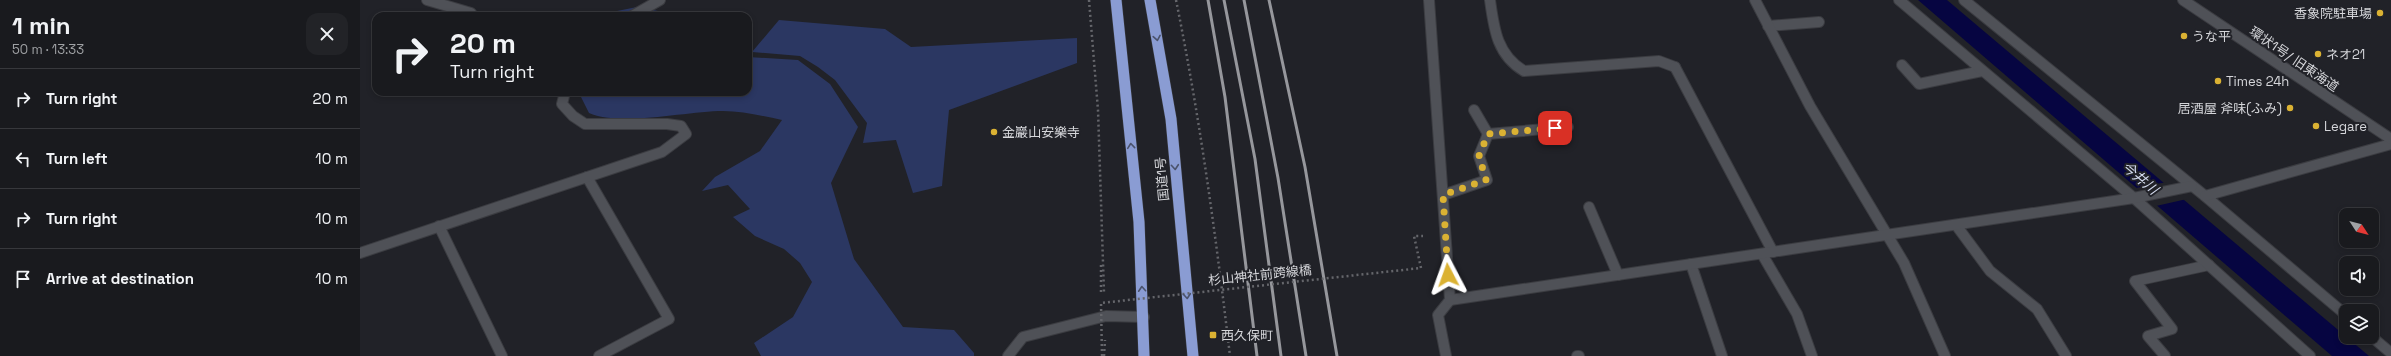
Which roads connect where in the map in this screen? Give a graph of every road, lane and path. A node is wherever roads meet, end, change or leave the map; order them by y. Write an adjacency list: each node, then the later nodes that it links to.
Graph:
1 (427, 0): 13 (street)
2 (660, 0): 14 (street)
3 (1089, 0): 35 (path)
4 (1116, 0): 48 (highway, one-way to 4)
5 (1150, 0): 57 (highway, 国道1号, one-way to 57)
6 (1176, 0): 33 (path)
7 (1429, 0): 27 (street)
8 (1490, 0): 36 (street)
9 (1755, 0): 16 (street)
10 (1899, 0): 18 (street)
11 (1964, 0): 26 (street)
12 (2183, 0): 23 (street, 環状1号/ 旧東海道)
13 (468, 12)
14 (639, 12)
15 (1819, 22): 16 (street)
16 (1768, 26): 34 (street)
17 (1902, 65): 18 (street)
18 (1982, 71): 29 (street)
19 (565, 96): 25 (street)
20 (1474, 110): 22 (street)
21 (1568, 127): 22 (street)
22 (1488, 134): 27 (street)
23 (2391, 139)
24 (2391, 144): 28 (street)
25 (587, 177): 32 (street); 53 (street)
26 (2192, 186): 28 (street); 29 (street)
27 (1443, 195): 44 (street)
28 (2205, 196): 46 (street)
29 (2134, 198): 31 (street); 40 (street)
30 (1589, 207): 42 (street)
31 (1956, 225): 34 (street); 62 (street)
32 (439, 226): 37 (street); 52 (street)
33 (1215, 232): 43 (path); 51 (path)
34 (1889, 235): 36 (street); 61 (street)
35 (1101, 245): 45 (path); 47 (path)
36 (1773, 252): 38 (street)
37 (360, 253)
38 (1762, 254): 39 (street); 60 (street)
39 (1691, 264): 42 (street); 59 (street)
40 (2209, 265): 63 (street); 64 (street)
41 (1421, 268): 43 (path, 杉山神社前跨線橋, bridge)
42 (1618, 275): 44 (street)
43 (1224, 289): 45 (path, 杉山神社前跨線橋, bridge); 51 (path)
44 (1450, 300): 58 (street)
45 (1100, 302): 55 (path, bridge)
46 (2339, 309)
47 (1106, 316): 48 (street); 54 (street); 55 (path)
48 (1144, 317): 56 (highway)
49 (2379, 343): 50 (street)
50 (2391, 353)
51 (1230, 354)
52 (502, 356)
53 (599, 356)
54 (1008, 356)
55 (1103, 356)
56 (1144, 356)
57 (1193, 356)
58 (1446, 356)
59 (1722, 356)
60 (1812, 356)
61 (1945, 356)
62 (2066, 356)
63 (2165, 356)
64 (2310, 356)

